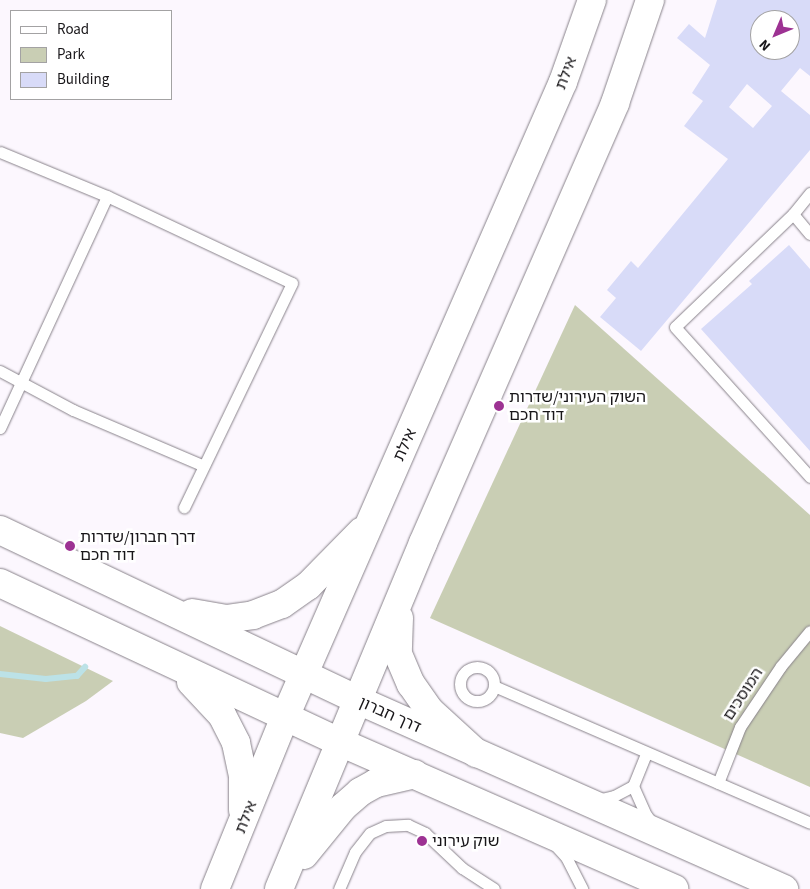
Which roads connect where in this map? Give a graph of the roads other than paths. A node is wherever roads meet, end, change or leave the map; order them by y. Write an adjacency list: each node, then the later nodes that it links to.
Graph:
1 (592, 0): 14 (main road, אילת)
2 (650, 0): 17 (main road)
3 (0, 152): 5 (lane)
4 (810, 193): 6 (lane)
5 (107, 196): 9 (lane); 11 (lane)
6 (793, 214): 7 (lane); 12 (lane)
7 (810, 234)
8 (0, 371): 9 (lane)
9 (20, 384): 10 (lane); 11 (lane)
10 (0, 428)
11 (204, 466): 13 (lane)
12 (810, 477)
13 (184, 507)
14 (372, 521): 18 (main road); 21 (main road, אילת)
15 (7, 530): 18 (main road, דרך חברון)
16 (0, 583): 20 (main road)
17 (407, 583): 23 (main road); 26 (main road)
18 (165, 608): 21 (main road, דרך חברון)
19 (810, 631): 29 (lane, המוסכים)
20 (171, 665): 24 (main road); 33 (main road)
21 (304, 675): 23 (main road, דרך חברון); 24 (main road, אילת)
22 (494, 686): 27 (lane)
23 (360, 702): 25 (main road); 26 (main road, דרך חברון)
24 (285, 717): 25 (main road); 33 (main road, אילת)
25 (342, 743): 28 (main road); 36 (main road)
26 (476, 753): 31 (main road, דרך חברון)
27 (646, 753): 29 (lane); 30 (lane)
28 (415, 774): 34 (main road); 36 (main road)
29 (718, 784): 32 (lane)
30 (633, 786): 31 (lane); 35 (lane)
31 (588, 802): 35 (main road, דרך חברון)
32 (810, 823)
33 (243, 826): 39 (main road, אילת)
34 (539, 829): 38 (main road); 42 (lane)
35 (664, 836): 43 (main road, דרך חברון)
36 (281, 885)
37 (640, 888): 38 (lane)
38 (673, 888)
39 (215, 889)
40 (339, 889): 41 (lane)
41 (494, 889)
42 (582, 889)
43 (784, 889)

